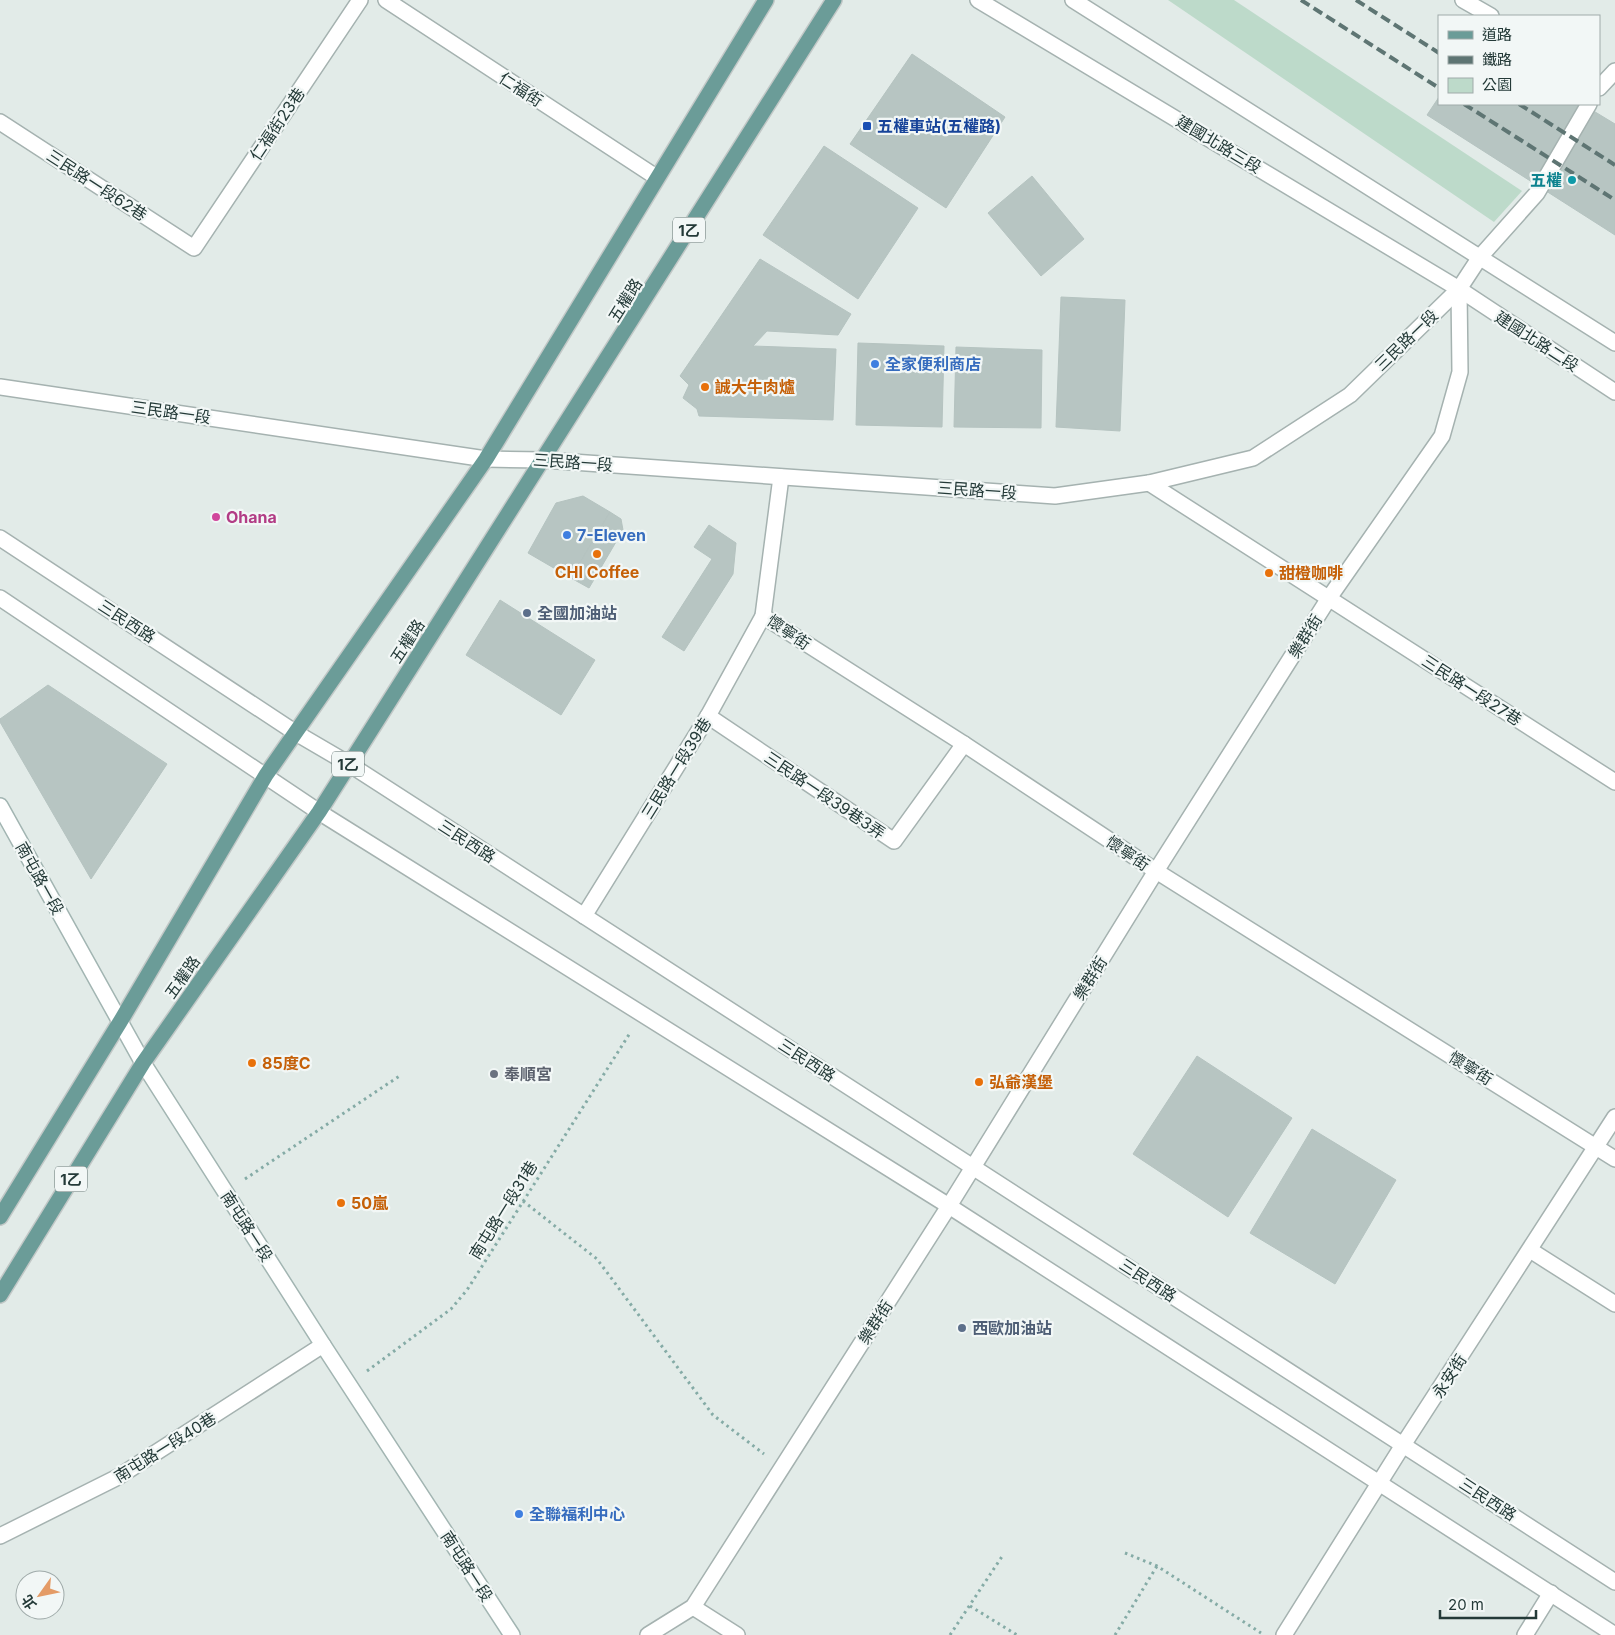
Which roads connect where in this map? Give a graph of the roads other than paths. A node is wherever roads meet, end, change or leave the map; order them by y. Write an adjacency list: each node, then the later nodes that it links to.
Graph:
1 (360, 0): 14 (street, 仁福街23巷)
2 (386, 0): 13 (street, 仁福街)
3 (766, 0): 13 (main road, 五權路 / 1乙)
4 (834, 0): 21 (main road, 五權路 / 1乙)
5 (978, 0): 16 (street, 建國北路三段)
6 (1073, 0): 15 (street)
7 (1463, 0): 8 (street)
8 (1489, 15)
9 (1615, 71): 10 (street)
10 (1604, 85)
11 (1588, 105): 15 (street, 三民路一段)
12 (0, 122): 14 (street, 三民路一段62巷)
13 (656, 178): 20 (main road, 五權路 / 1乙)
14 (194, 248)
15 (1480, 257): 16 (street, 三民路一段); 17 (street)
16 (1459, 289): 19 (street, 建國北路二段); 23 (street, 三民路一段); 26 (street, 樂群街)
17 (1615, 343)
18 (0, 387): 20 (street, 三民路一段)
19 (1615, 392)
20 (486, 459): 21 (street, 三民路一段); 29 (main road, 五權路 / 1乙)
21 (544, 460): 22 (street, 三民路一段); 31 (main road, 五權路 / 1乙)
22 (781, 477): 23 (street, 三民路一段); 27 (street, 懷寧街)
23 (1149, 483): 26 (street)
24 (0, 538): 29 (street, 三民西路)
25 (0, 598): 32 (street)
26 (1329, 598): 33 (street, 三民路一段27巷); 36 (street, 樂群街)
27 (762, 616): 28 (street, 三民路一段39巷); 30 (street, 懷寧街)
28 (708, 716): 30 (street, 三民路一段39巷3弄); 37 (street, 三民路一段39巷)
29 (296, 733): 31 (street, 三民西路); 32 (main road, 五權路 / 1乙)
30 (964, 744): 36 (street, 懷寧街)
31 (349, 764): 35 (main road, 五權路 / 1乙); 37 (street, 三民西路)
32 (266, 775): 35 (street); 38 (main road, 五權路 / 1乙)
33 (1615, 782)
34 (0, 806): 38 (street, 南屯路一段)
35 (319, 812): 39 (main road, 五權路 / 1乙); 44 (street)
36 (1156, 872): 41 (street, 懷寧街); 43 (street, 樂群街)
37 (584, 916): 43 (street, 三民西路)
38 (120, 1022): 39 (street, 南屯路一段); 45 (main road, 五權路 / 1乙)
39 (143, 1063): 47 (main road, 五權路 / 1乙); 49 (street, 南屯路一段)
40 (1615, 1118): 41 (street, 永安街)
41 (1596, 1147): 42 (street, 懷寧街); 46 (street, 永安街)
42 (1615, 1159)
43 (973, 1166): 44 (street, 樂群街); 50 (street, 三民西路)
44 (949, 1206): 51 (street); 55 (street, 樂群街)
45 (0, 1217)
46 (1530, 1250): 48 (street); 50 (street, 永安街)
47 (0, 1295)
48 (1615, 1304)
49 (323, 1346): 52 (street, 南屯路一段40巷); 56 (street, 南屯路一段)
50 (1404, 1445): 51 (street, 永安街); 53 (street, 三民西路)
51 (1380, 1483): 54 (street); 59 (street, 永安街)
52 (0, 1536)
53 (1615, 1582)
54 (1551, 1594): 60 (street); 61 (street)
55 (693, 1607): 57 (street, 樂群街); 58 (street)
56 (512, 1635)
57 (648, 1635)
58 (737, 1635)
59 (1284, 1635)
60 (1525, 1635)
61 (1615, 1635)

